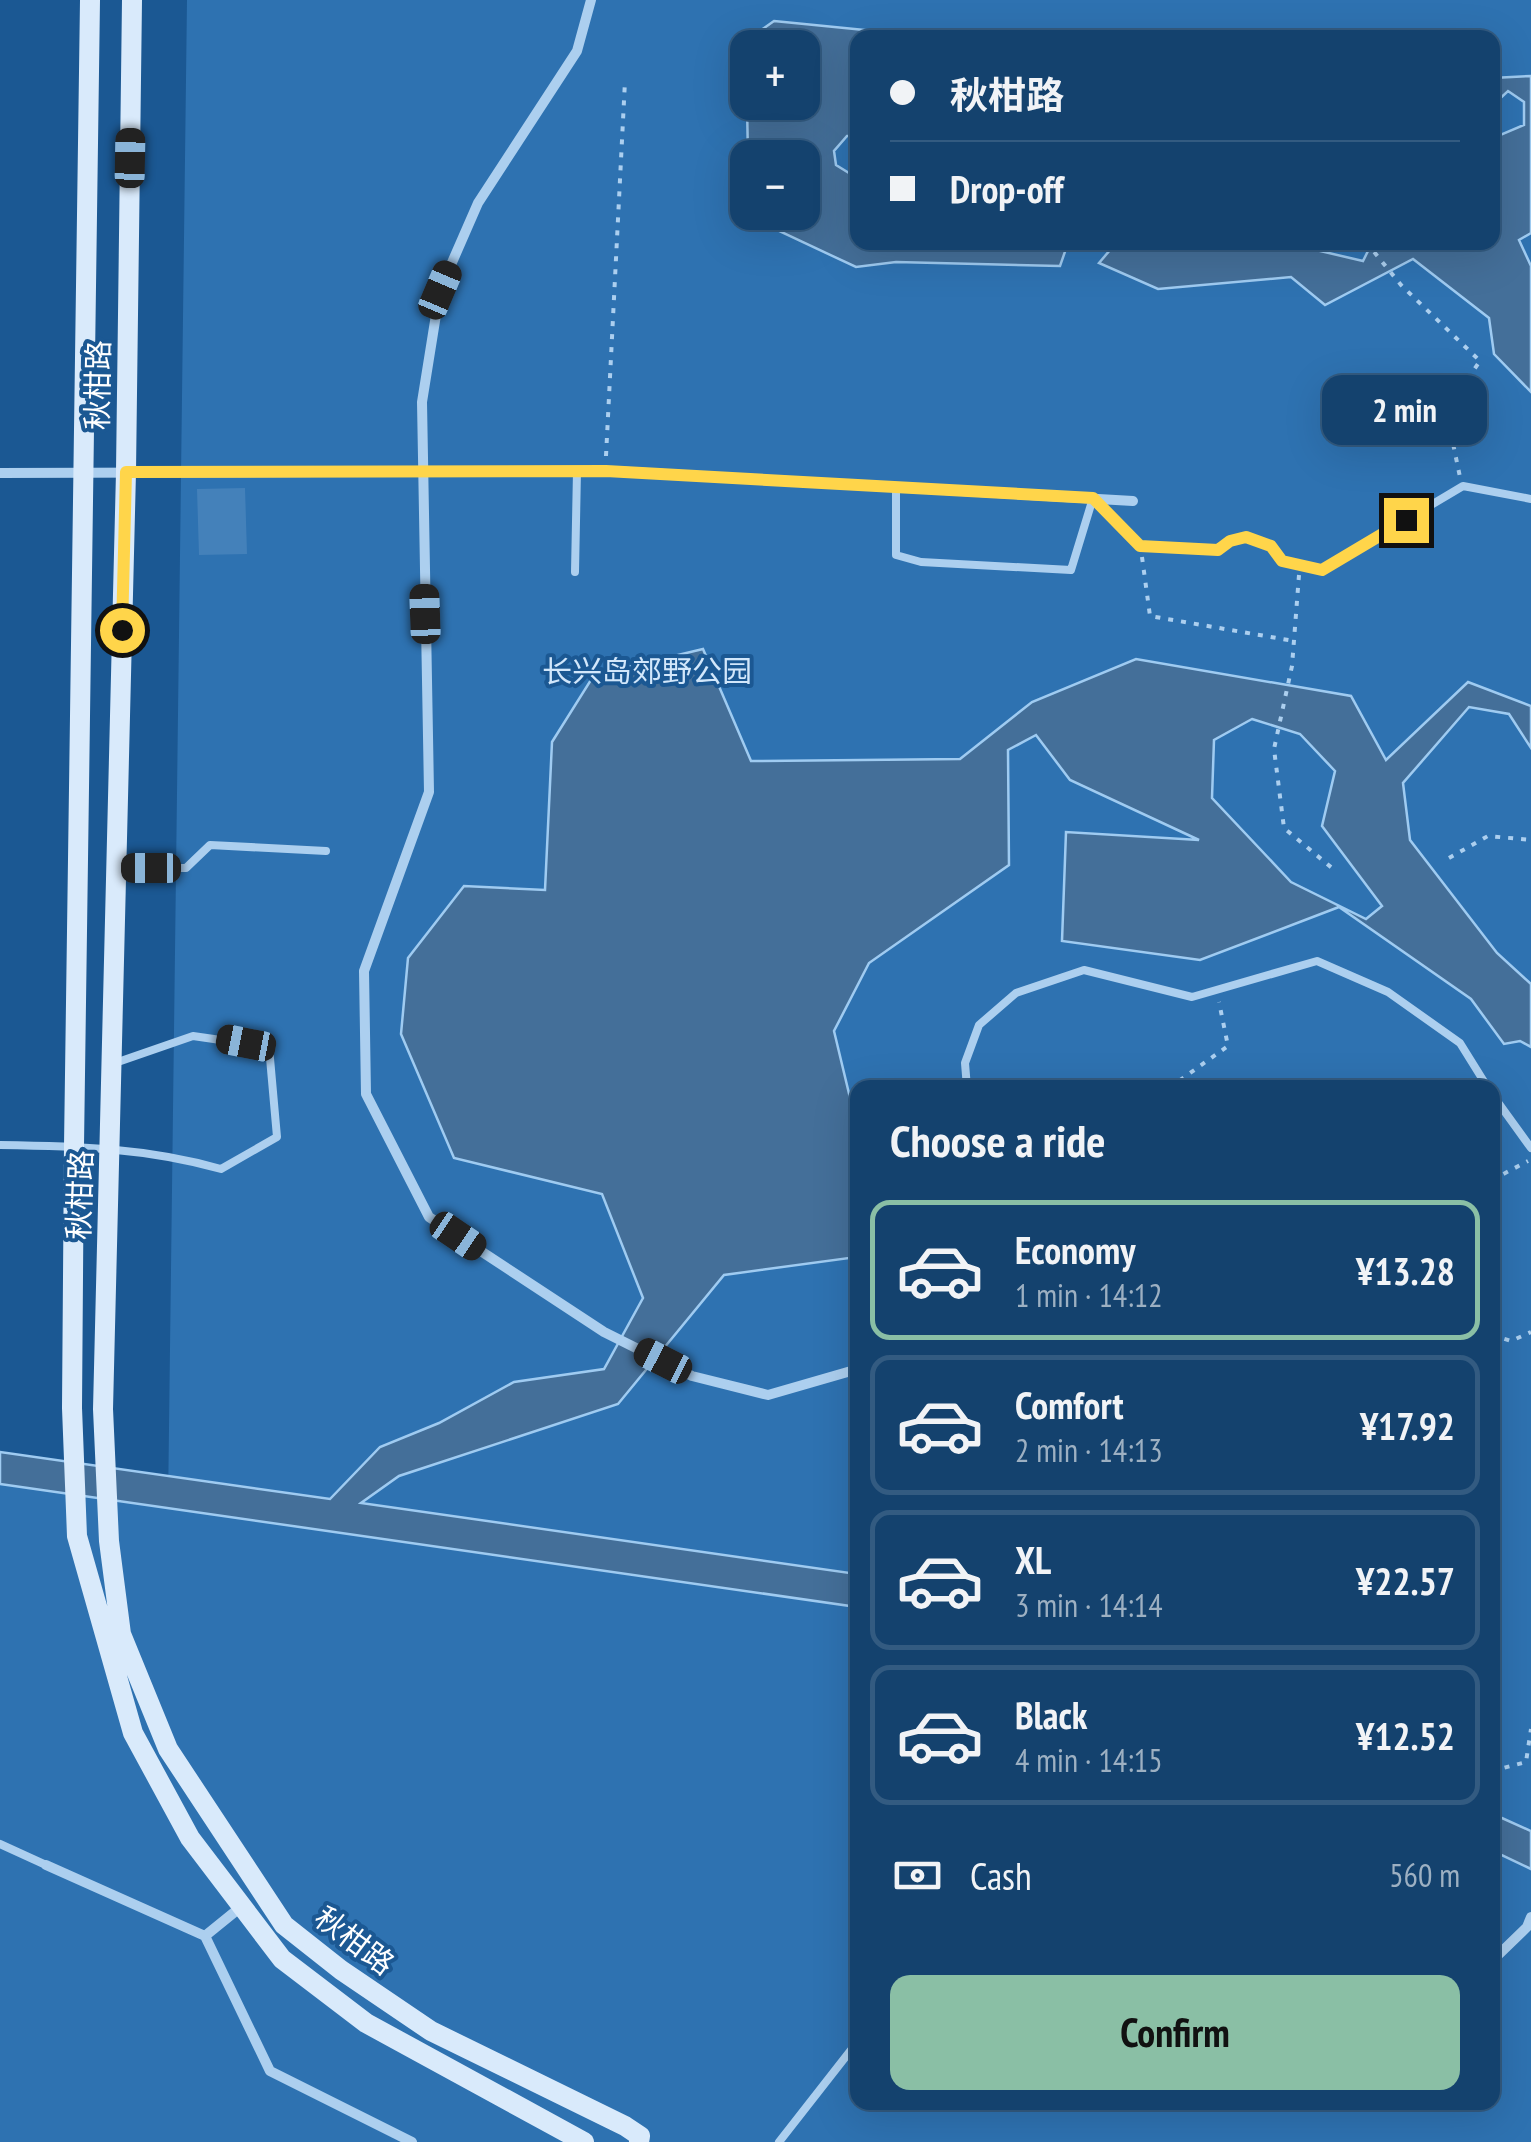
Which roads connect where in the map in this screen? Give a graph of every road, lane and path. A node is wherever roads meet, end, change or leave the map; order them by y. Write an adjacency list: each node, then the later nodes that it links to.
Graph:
1 (90, 0): 11 (street, 秋柑路)
2 (132, 0): 9 (street, 秋柑路)
3 (592, 0): 6 (street)
4 (625, 81): 8 (path)
5 (1373, 250): 12 (path)
6 (422, 471): 7 (street); 9 (street); 40 (street)
7 (577, 471): 8 (street); 19 (lane)
8 (606, 471): 13 (street)
9 (126, 472): 11 (street); 24 (street, 秋柑路)
10 (0, 473): 11 (street)
11 (81, 473): 33 (street, 秋柑路)
12 (1462, 486): 15 (lane); 18 (lane)
13 (896, 487): 14 (street); 14 (lane)
14 (1093, 498): 16 (street); 17 (lane)
15 (1531, 499)
16 (1133, 500)
17 (1140, 546): 18 (lane); 20 (path)
18 (1300, 565): 20 (path)
19 (575, 572)
20 (1294, 640): 25 (path)
21 (1531, 840): 23 (path)
22 (326, 850): 24 (lane)
23 (1448, 858)
24 (116, 868): 27 (street, 秋柑路)
25 (1332, 868)
26 (1216, 990): 28 (lane); 29 (path); 30 (lane)
27 (111, 1065): 34 (street, 秋柑路); 34 (lane)
28 (966, 1080)
29 (1180, 1080)
30 (1483, 1080)
31 (1500, 1106): 35 (lane)
32 (0, 1145): 33 (lane)
33 (74, 1146): 34 (lane); 45 (street, 秋柑路)
34 (110, 1147): 52 (street, 秋柑路)
35 (1531, 1148)
36 (1531, 1158): 37 (path)
37 (1500, 1175)
38 (1531, 1332): 39 (path)
39 (1500, 1338)
40 (850, 1370)
41 (1531, 1729): 42 (path)
42 (1500, 1769)
43 (0, 1844): 44 (lane)
44 (46, 1864): 47 (street)
45 (242, 1906): 47 (street); 51 (street, 秋柑路)
46 (1531, 1917): 48 (street)
47 (205, 1936): 50 (street)
48 (1500, 1953)
49 (850, 2051): 53 (lane)
50 (412, 2142)
51 (584, 2142)
52 (639, 2142)
53 (779, 2142)

